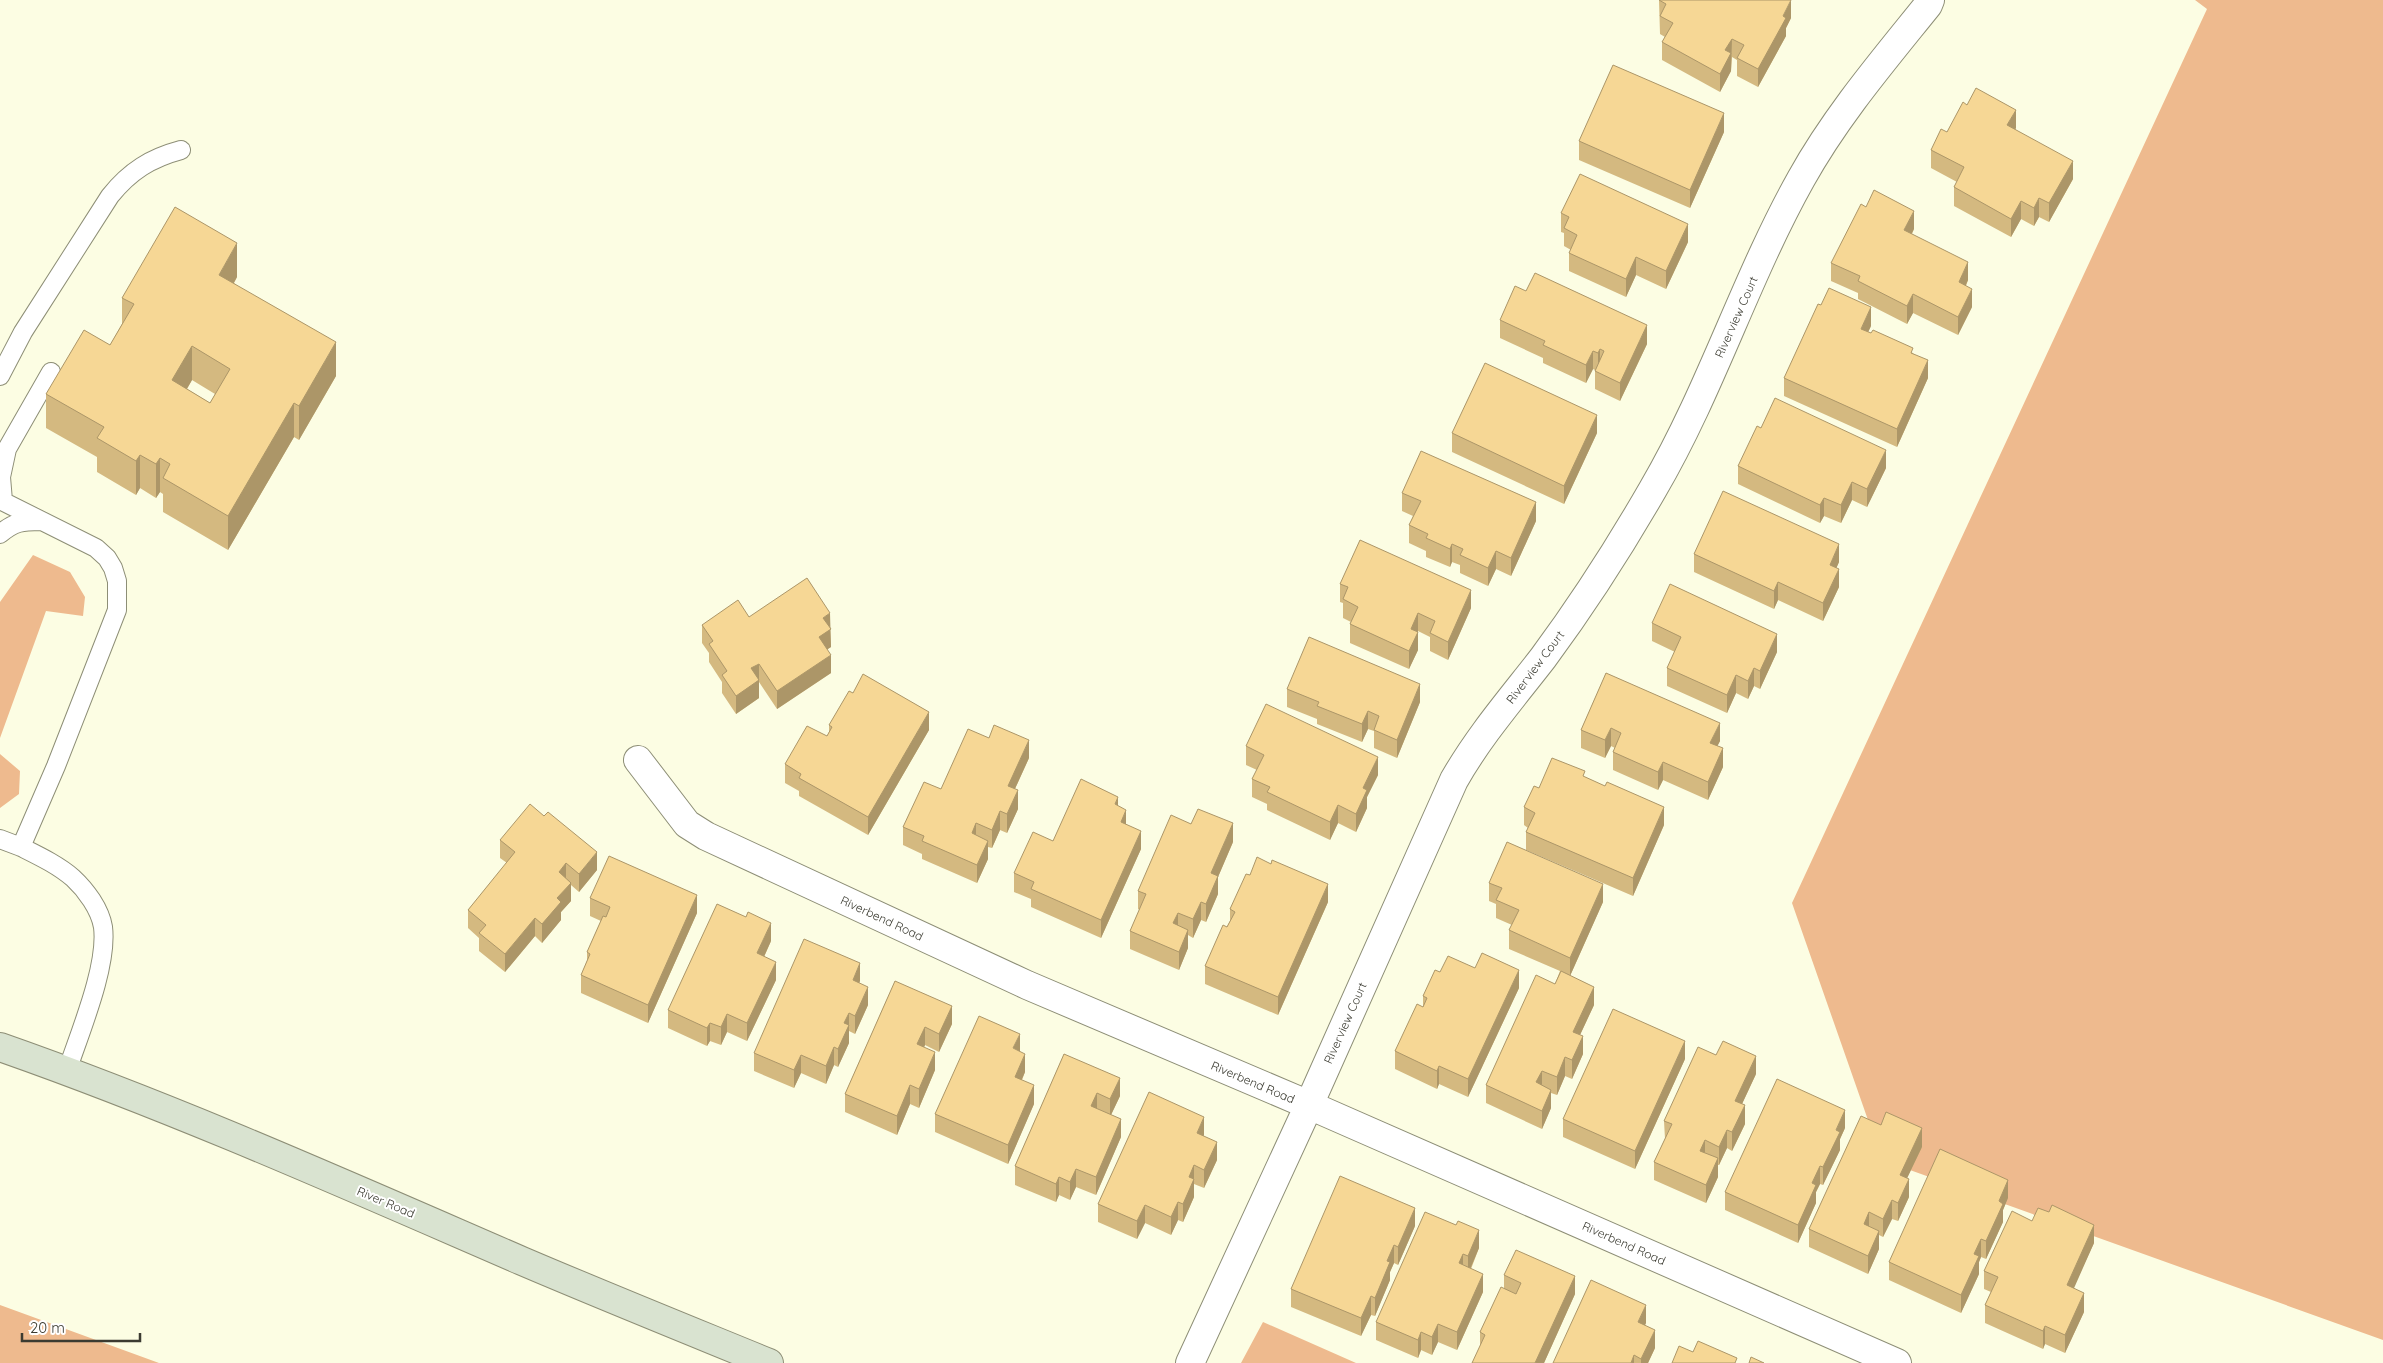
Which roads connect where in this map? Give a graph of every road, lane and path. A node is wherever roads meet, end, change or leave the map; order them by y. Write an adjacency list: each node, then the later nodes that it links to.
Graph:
1 (1930, 0): 13 (street, Riverview Court)
2 (181, 150): 4 (lane)
3 (52, 372): 5 (lane)
4 (0, 376)
5 (1, 501): 6 (lane)
6 (40, 521): 7 (lane); 10 (lane)
7 (0, 534)
8 (638, 760): 13 (street, Riverbend Road)
9 (0, 838): 10 (lane)
10 (21, 847): 12 (lane)
11 (0, 1047): 12 (main road, River Road)
12 (68, 1071): 14 (main road, River Road)
13 (1309, 1105): 15 (street, Riverview Court); 16 (street, Riverbend Road)
14 (769, 1363)
15 (1190, 1363)
16 (1897, 1363)

